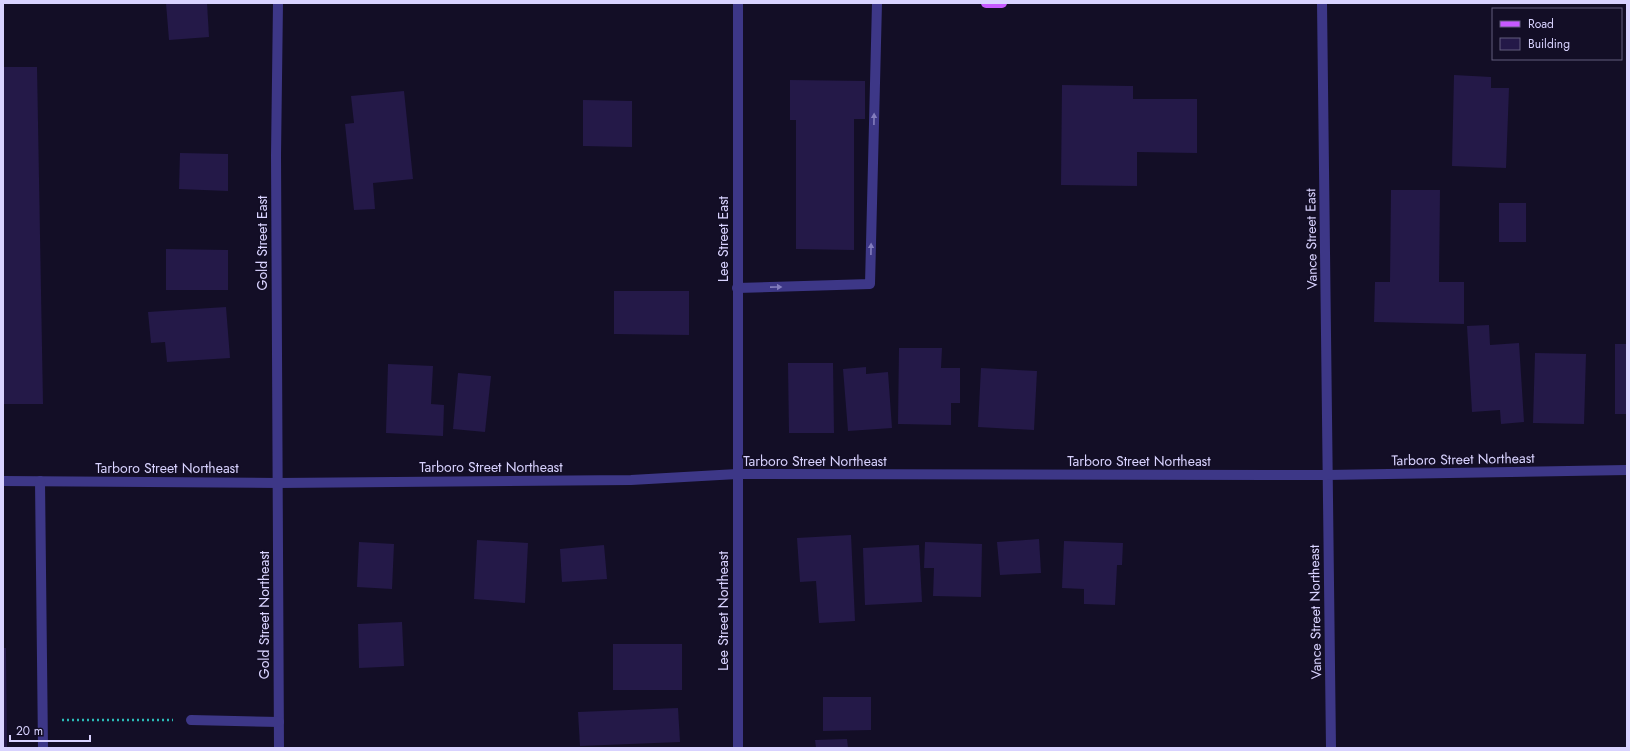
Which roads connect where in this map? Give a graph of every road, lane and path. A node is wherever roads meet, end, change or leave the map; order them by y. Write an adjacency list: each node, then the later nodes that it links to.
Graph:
1 (278, 3): 13 (street, Gold Street East)
2 (738, 3): 7 (street, Lee Street East)
3 (877, 3): 7 (street, one-way to 3)
4 (986, 3): 5 (main road)
5 (1002, 3)
6 (1322, 3): 10 (street, Vance Street East)
7 (737, 288): 9 (street, Lee Street East)
8 (1627, 470): 10 (street, Tarboro Street Northeast)
9 (737, 474): 10 (street, Tarboro Street Northeast); 13 (street, Tarboro Street Northeast); 19 (street, Lee Street Northeast)
10 (1327, 475): 20 (street, Vance Street Northeast)
11 (3, 481): 12 (street, Tarboro Street Northeast)
12 (40, 481): 13 (street, Tarboro Street Northeast); 14 (street)
13 (278, 483): 16 (street, Gold Street Northeast)
14 (43, 720): 15 (path); 17 (street)
15 (191, 720): 16 (street)
16 (279, 722): 18 (street, Gold Street Northeast)
17 (43, 748)
18 (279, 748)
19 (738, 748)
20 (1331, 748)

